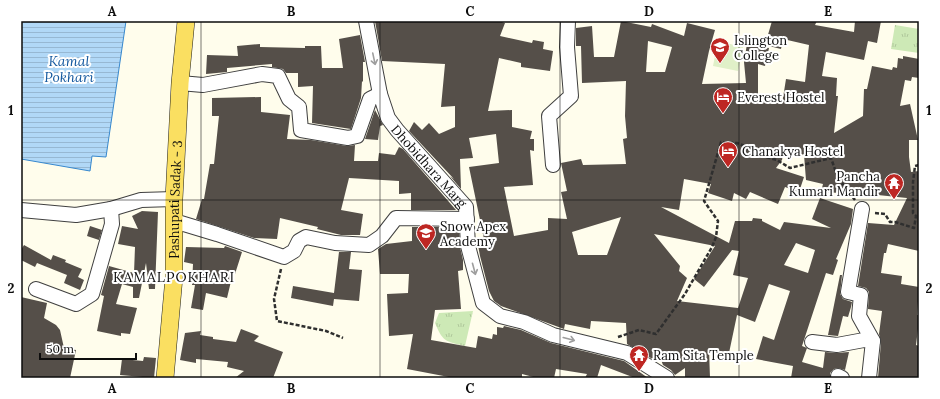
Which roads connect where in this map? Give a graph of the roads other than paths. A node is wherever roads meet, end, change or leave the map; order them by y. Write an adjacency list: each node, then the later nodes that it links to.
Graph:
1 (186, 21): 4 (main road, Pashupati Sadak - 3)
2 (366, 21): 5 (street, Dhobidhara Marg, one-way to 5)
3 (568, 21): 6 (street)
4 (180, 84): 5 (street); 7 (main road, Pashupati Sadak - 3)
5 (380, 94): 11 (street, Dhobidhara Marg)
6 (553, 166)
7 (174, 199): 8 (street); 12 (main road, Pashupati Sadak - 3)
8 (111, 209): 10 (street); 13 (street)
9 (862, 209): 14 (street)
10 (21, 210)
11 (467, 219): 12 (street); 17 (street, Dhobidhara Marg, one-way to 17)
12 (174, 221): 16 (main road, Pashupati Sadak - 3)
13 (36, 289)
14 (873, 341): 15 (street); 18 (street)
15 (812, 342)
16 (165, 378)
17 (667, 378)
18 (869, 378)

